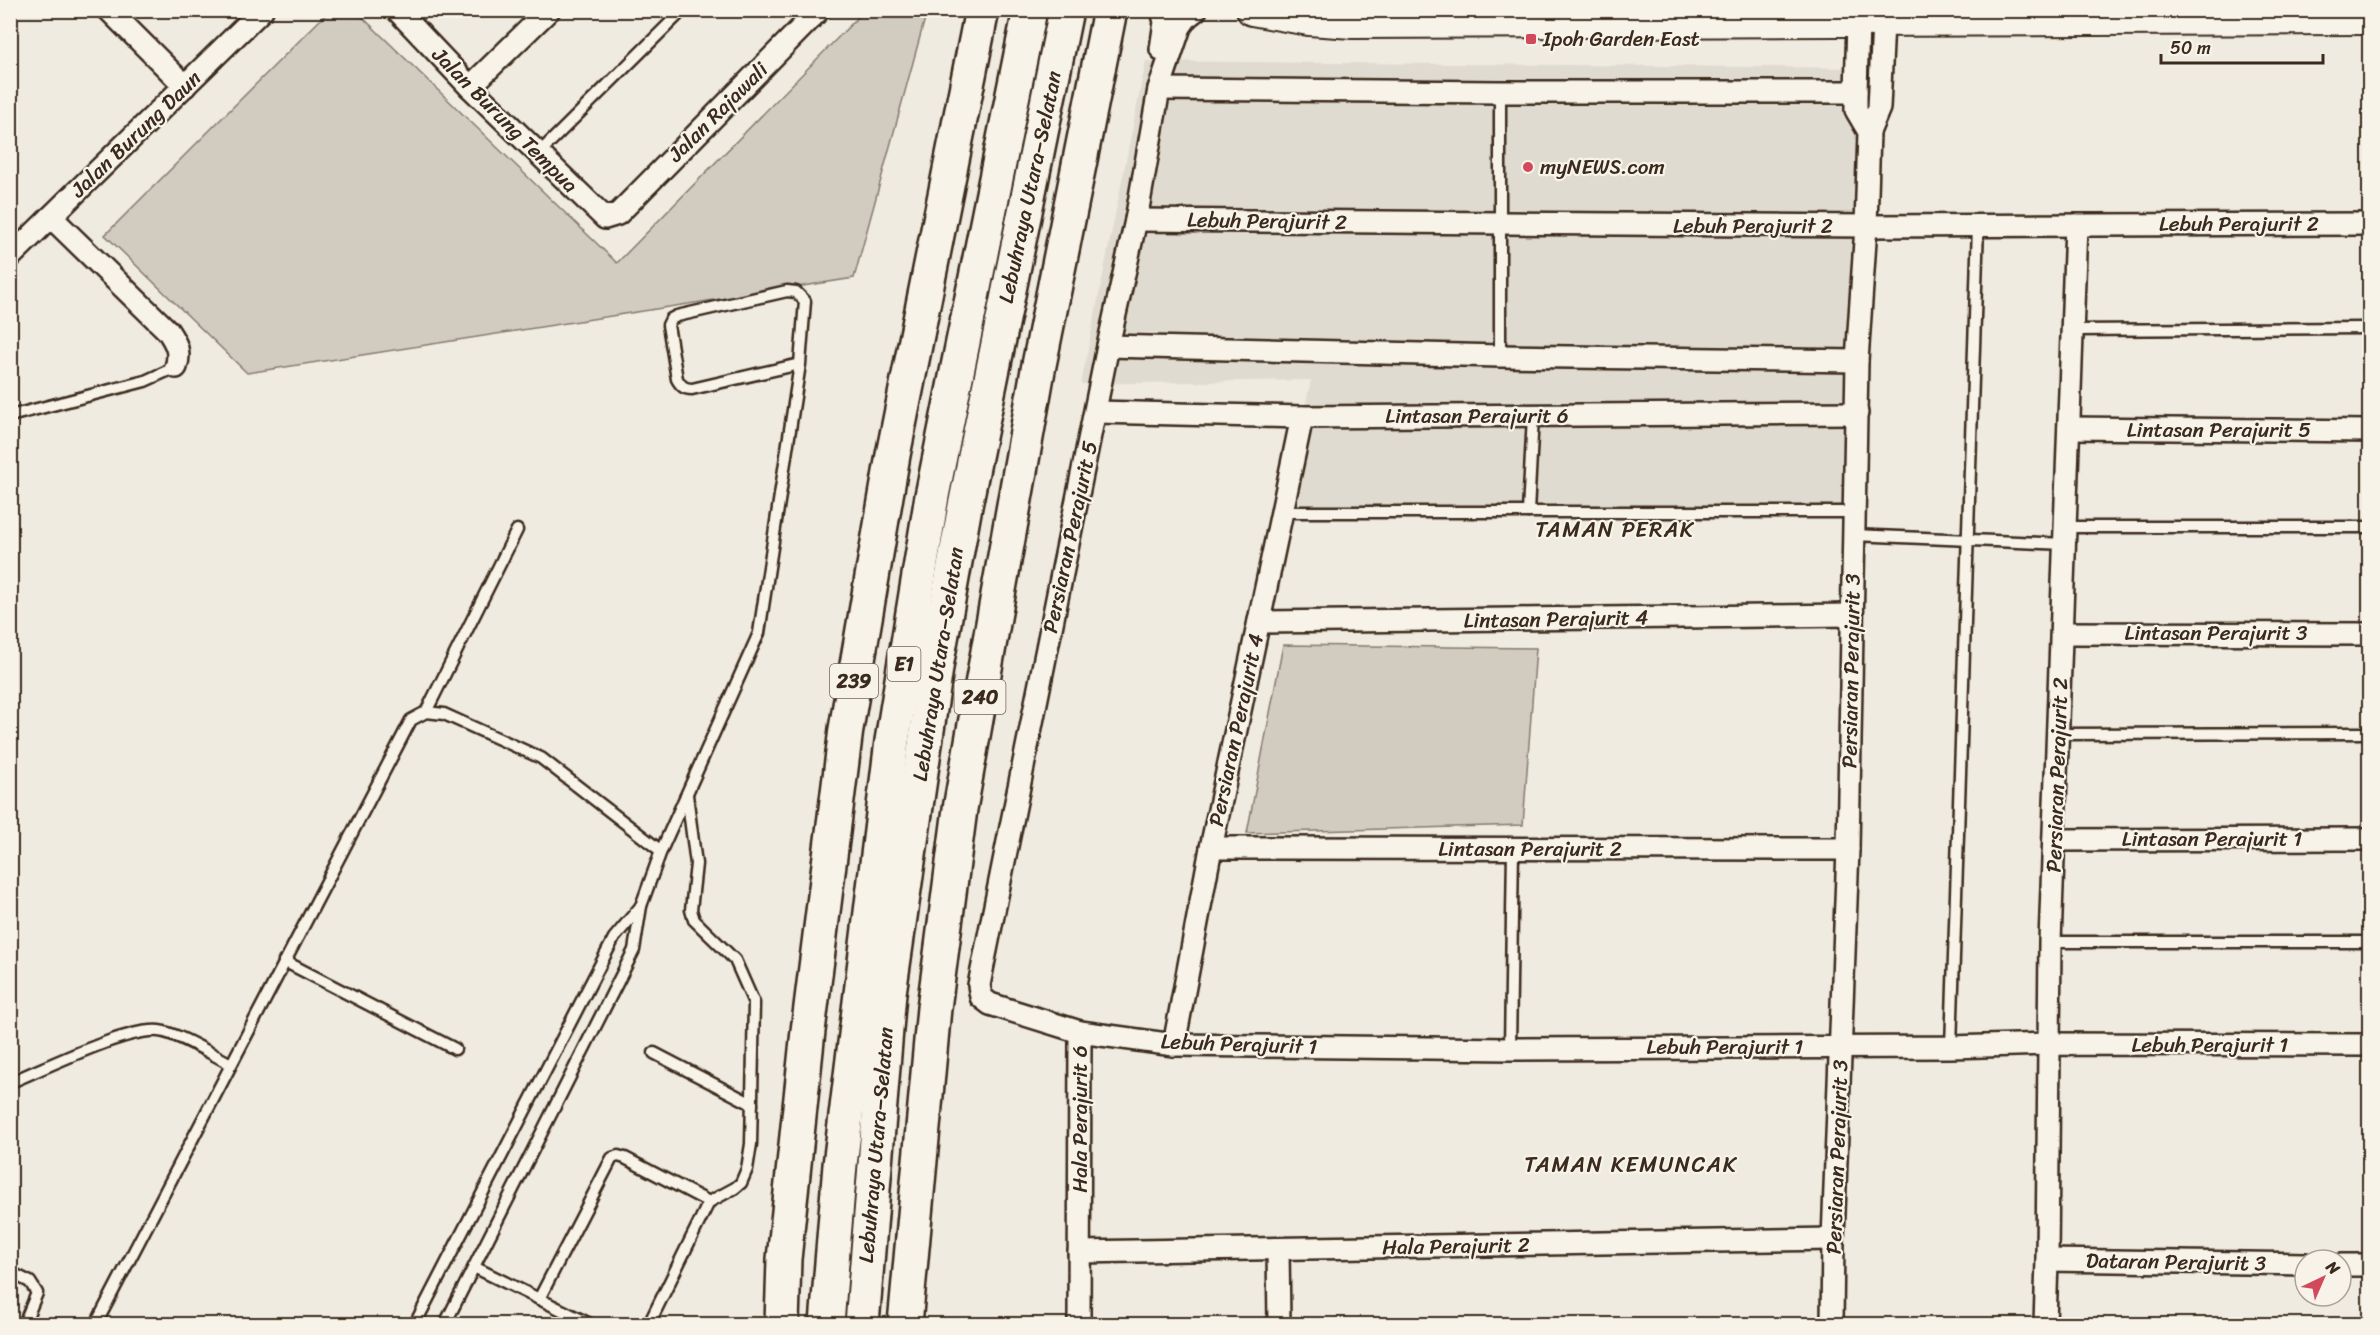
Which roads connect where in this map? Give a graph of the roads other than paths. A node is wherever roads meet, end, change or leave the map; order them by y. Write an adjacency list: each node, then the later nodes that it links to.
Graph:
1 (109, 10): 17 (street)
2 (397, 10): 18 (street, Jalan Burung Tempua)
3 (549, 10): 18 (street)
4 (683, 10): 23 (lane)
5 (819, 10): 24 (street, Jalan Rajawali)
6 (982, 10): 90 (main road, 239)
7 (1030, 10): 106 (main road, Lebuhraya Utara–Selatan / E1)
8 (1066, 10): 107 (main road, Lebuhraya Utara–Selatan / E1)
9 (1110, 10): 108 (main road, 240)
10 (1162, 10): 19 (street, Persiaran Perajurit 5)
11 (1196, 10): 19 (street, Persiaran Perajurit 5)
12 (1252, 10): 15 (street)
13 (258, 12): 17 (street, Jalan Burung Daun)
14 (2141, 15): 15 (street); 16 (street)
15 (1871, 16): 21 (street, Persiaran Perajurit 3); 22 (street)
16 (2370, 19)
17 (185, 86): 25 (street, Jalan Burung Daun)
18 (470, 87): 23 (street, Jalan Burung Tempua)
19 (1159, 89): 20 (street); 26 (street, Persiaran Perajurit 5)
20 (1500, 92): 21 (street); 27 (lane)
21 (1856, 92): 22 (street, Persiaran Perajurit 3)
22 (1869, 132): 30 (street, Persiaran Perajurit 3)
23 (539, 153): 24 (street, Jalan Burung Tempua)
24 (618, 214)
25 (51, 217): 32 (street, Jalan Burung Daun); 39 (street)
26 (1136, 220): 27 (street, Lebuh Perajurit 2); 35 (street, Persiaran Perajurit 5)
27 (1500, 224): 30 (street, Lebuh Perajurit 2); 36 (lane)
28 (2370, 224): 29 (street, Lebuh Perajurit 2)
29 (2076, 225): 31 (street, Lebuh Perajurit 2); 34 (street, Persiaran Perajurit 2)
30 (1866, 226): 31 (street, Lebuh Perajurit 2); 37 (street, Persiaran Perajurit 3)
31 (1978, 226): 54 (lane)
32 (10, 257)
33 (2370, 328): 34 (lane)
34 (2073, 330): 45 (street, Persiaran Perajurit 2)
35 (1108, 346): 36 (street); 40 (street, Persiaran Perajurit 5)
36 (1500, 356): 37 (street)
37 (1857, 361): 41 (street, Persiaran Perajurit 3)
38 (800, 364): 38 (lane); 62 (lane)
39 (176, 367): 42 (lane)
40 (1096, 412): 44 (street, Lintasan Perajurit 6); 73 (street, Persiaran Perajurit 5)
41 (1857, 412): 43 (street, Lintasan Perajurit 6); 49 (street, Persiaran Perajurit 3)
42 (10, 416)
43 (1533, 416): 44 (street, Lintasan Perajurit 6); 48 (lane)
44 (1302, 417): 47 (street, Persiaran Perajurit 4)
45 (2069, 428): 46 (street, Lintasan Perajurit 5); 53 (street, Persiaran Perajurit 2)
46 (2370, 431)
47 (1281, 512): 48 (lane); 56 (street, Persiaran Perajurit 4)
48 (1528, 512): 49 (lane)
49 (1854, 512): 52 (street, Persiaran Perajurit 3)
50 (2370, 527): 53 (lane)
51 (517, 530): 59 (lane)
52 (1854, 536): 54 (lane); 55 (street, Persiaran Perajurit 3)
53 (2065, 536): 54 (lane); 57 (street, Persiaran Perajurit 2)
54 (1966, 540): 79 (lane)
55 (1852, 615): 56 (street, Lintasan Perajurit 4); 67 (street, Persiaran Perajurit 3)
56 (1259, 622): 65 (street, Persiaran Perajurit 4)
57 (2062, 633): 58 (street, Lintasan Perajurit 3); 61 (street, Persiaran Perajurit 2)
58 (2370, 634)
59 (426, 712): 68 (lane); 72 (lane)
60 (2370, 733): 61 (lane)
61 (2058, 734): 64 (street, Persiaran Perajurit 2)
62 (687, 795): 68 (lane); 85 (lane)
63 (2370, 839): 64 (street, Lintasan Perajurit 1)
64 (2054, 840): 70 (street, Persiaran Perajurit 2)
65 (1211, 848): 66 (street, Lintasan Perajurit 2); 76 (street, Persiaran Perajurit 4)
66 (1514, 849): 67 (street, Lintasan Perajurit 2); 81 (lane)
67 (1848, 849): 78 (street, Persiaran Perajurit 3)
68 (661, 851): 69 (lane)
69 (640, 906): 95 (lane); 100 (lane)
70 (2050, 942): 71 (lane); 75 (street, Persiaran Perajurit 2)
71 (2370, 942)
72 (284, 961): 80 (lane); 83 (lane)
73 (979, 985): 74 (street, Hala Perajurit 6)
74 (1080, 1032): 76 (street, Lebuh Perajurit 1); 89 (street, Hala Perajurit 6)
75 (2048, 1044): 77 (street, Lebuh Perajurit 1); 79 (street, Lebuh Perajurit 1); 91 (street, Persiaran Perajurit 2)
76 (1174, 1045): 81 (street, Lebuh Perajurit 1)
77 (2370, 1045)
78 (1842, 1046): 79 (street, Lebuh Perajurit 1); 81 (street, Lebuh Perajurit 1); 87 (street, Persiaran Perajurit 3)
79 (1952, 1047)
80 (455, 1049)
81 (1510, 1049)
82 (654, 1053): 85 (lane)
83 (231, 1064): 84 (lane); 99 (lane)
84 (11, 1083)
85 (752, 1104): 86 (lane)
86 (709, 1202): 97 (lane); 103 (lane)
87 (1833, 1239): 88 (street, Hala Perajurit 2); 111 (street, Persiaran Perajurit 3)
88 (1278, 1250): 89 (street, Hala Perajurit 2); 110 (street)
89 (1079, 1252): 109 (street, Hala Perajurit 6)
90 (784, 1259): 104 (main road); 105 (main road, 239)
91 (2047, 1260): 92 (street, Dataran Perajurit 3); 112 (street, Persiaran Perajurit 2)
92 (2293, 1264)
93 (2353, 1265): 94 (street)
94 (2370, 1265)
95 (474, 1267): 97 (lane); 101 (lane)
96 (10, 1272): 98 (lane)
97 (539, 1299): 102 (lane)
98 (24, 1324)
99 (96, 1324)
100 (415, 1324)
101 (445, 1324)
102 (590, 1324)
103 (649, 1324)
104 (761, 1324)
105 (782, 1324)
106 (827, 1324)
107 (862, 1324)
108 (905, 1324)
109 (1079, 1324)
110 (1279, 1324)
111 (1832, 1324)
112 (2045, 1324)

